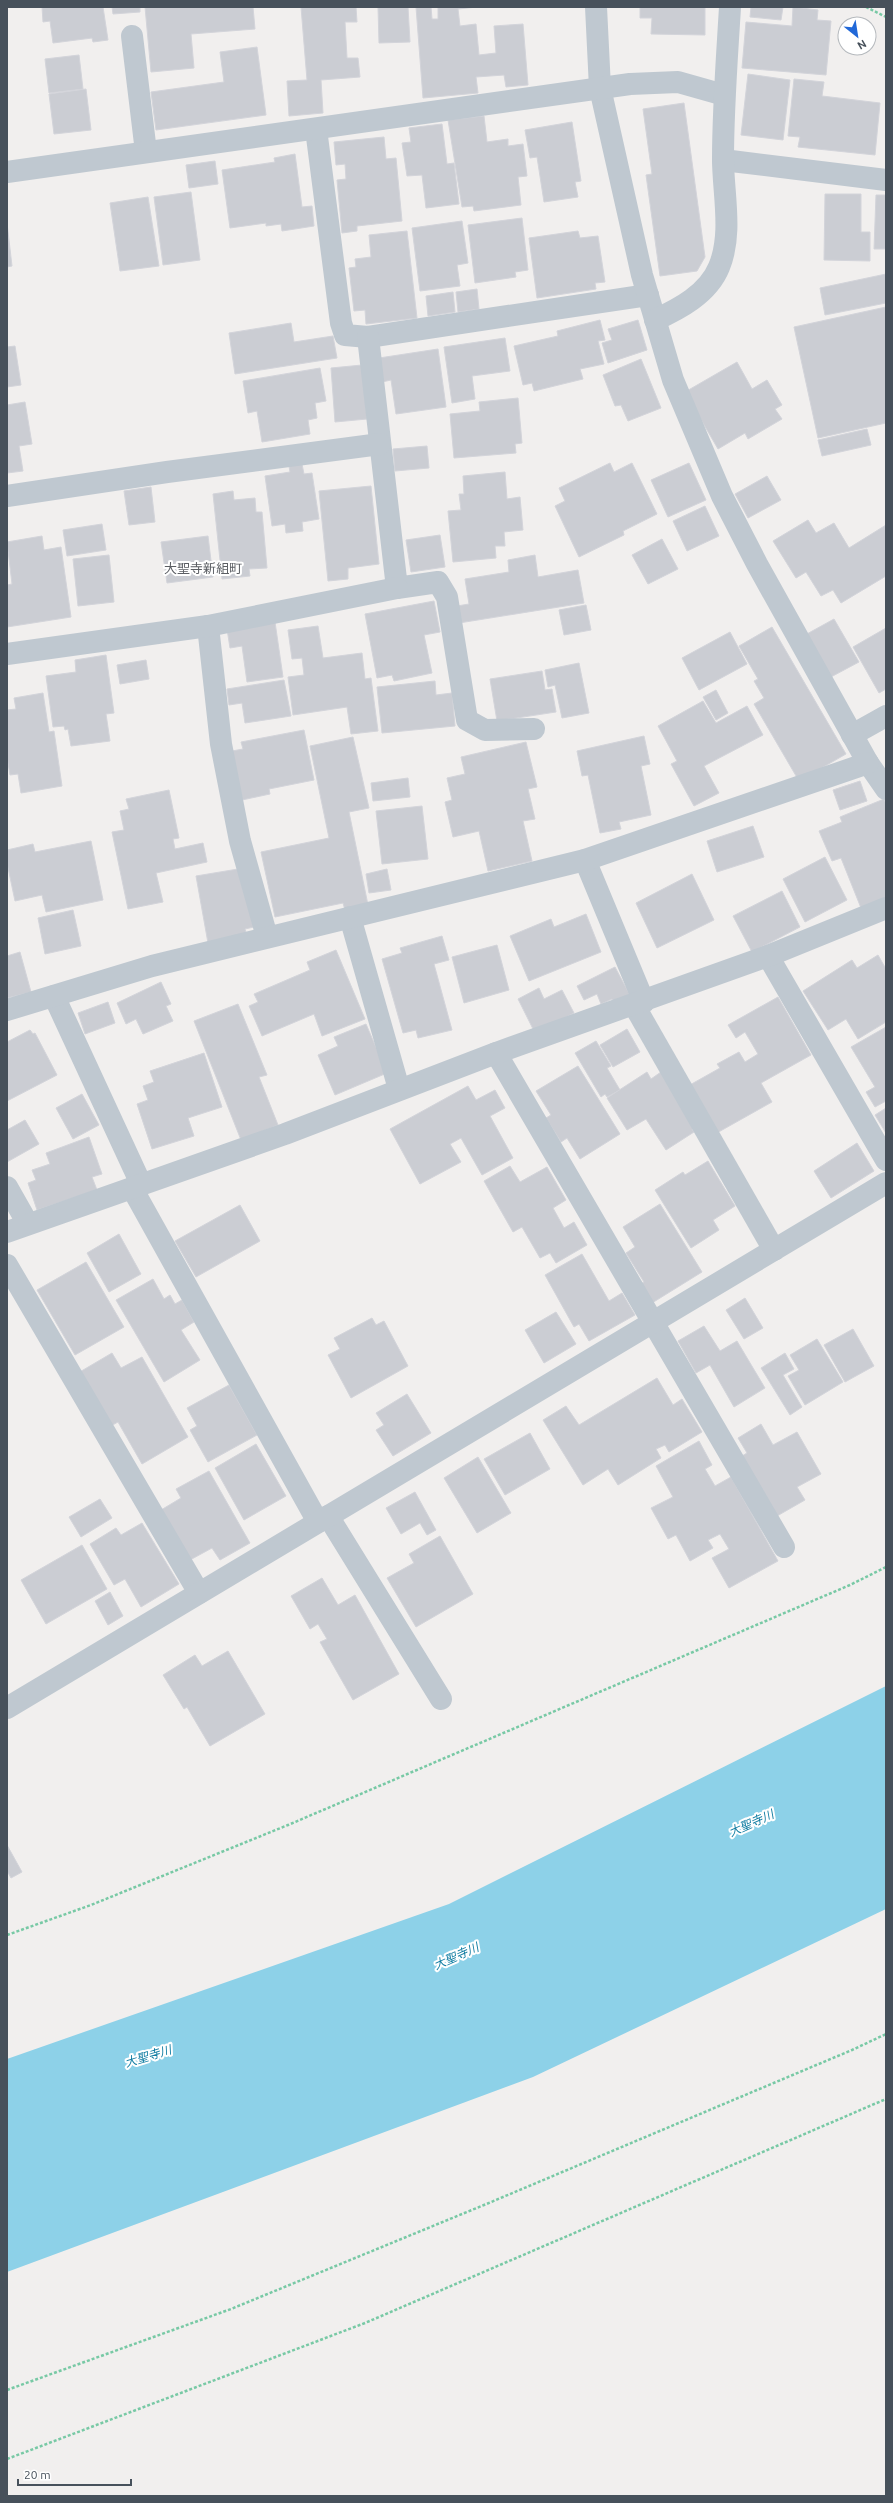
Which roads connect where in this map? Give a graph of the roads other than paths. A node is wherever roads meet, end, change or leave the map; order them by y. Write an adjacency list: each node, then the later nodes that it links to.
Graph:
1 (596, 7): 4 (street)
2 (730, 7): 5 (street)
3 (132, 36): 7 (street)
4 (600, 88): 5 (street); 6 (street); 11 (street)
5 (724, 95): 8 (street)
6 (316, 129): 7 (street); 13 (street)
7 (146, 152): 9 (street)
8 (723, 160): 10 (street); 12 (street)
9 (7, 172)
10 (886, 180)
11 (648, 295): 12 (street); 13 (street)
12 (655, 320): 21 (street)
13 (368, 336): 14 (street)
14 (380, 444): 15 (street); 16 (street)
15 (7, 496)
16 (396, 588): 17 (street); 20 (street)
17 (208, 626): 18 (street); 27 (street)
18 (7, 654)
19 (886, 716): 21 (street)
20 (534, 729)
21 (852, 735): 22 (street)
22 (868, 763): 23 (street); 24 (street)
23 (886, 789)
24 (585, 860): 26 (street); 30 (street)
25 (886, 908): 28 (street)
26 (350, 917): 27 (street); 33 (street)
27 (267, 937): 29 (street)
28 (768, 956): 30 (street); 34 (street)
29 (54, 996): 31 (street); 36 (street)
30 (639, 1003): 32 (street); 40 (street)
31 (7, 1010)
32 (496, 1053): 33 (street); 42 (street)
33 (399, 1089): 36 (street)
34 (886, 1160)
35 (886, 1183): 40 (street)
36 (136, 1186): 38 (street); 43 (street)
37 (7, 1187): 38 (street)
38 (28, 1224): 39 (street)
39 (7, 1232)
40 (774, 1250): 42 (street)
41 (7, 1265): 45 (street)
42 (653, 1322): 43 (street); 44 (street)
43 (323, 1519): 45 (street); 46 (street)
44 (784, 1547)
45 (199, 1593): 47 (street)
46 (441, 1699)
47 (7, 1708)

